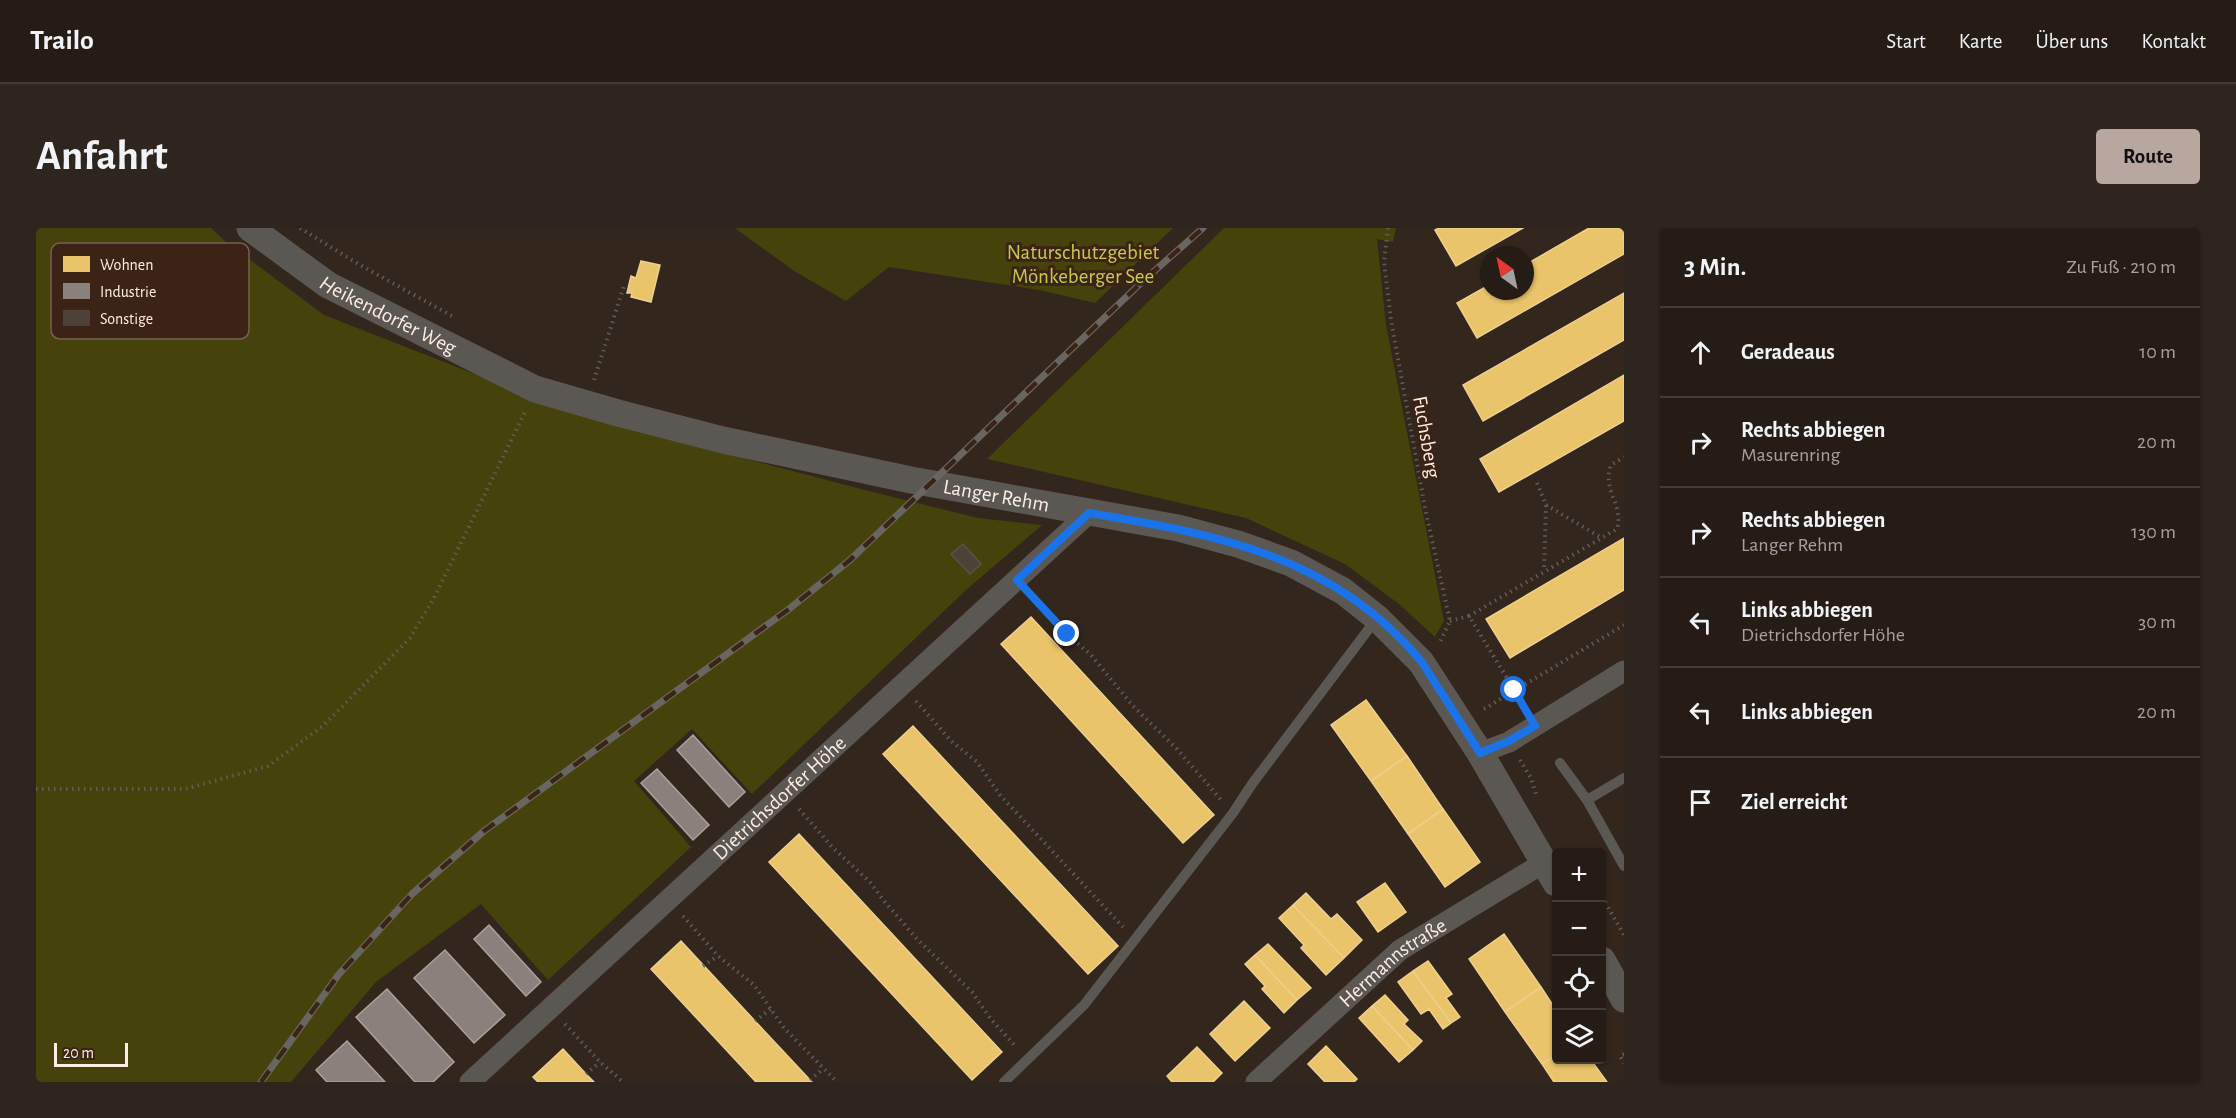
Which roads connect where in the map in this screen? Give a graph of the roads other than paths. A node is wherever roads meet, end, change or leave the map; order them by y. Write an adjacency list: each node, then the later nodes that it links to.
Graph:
1 (250, 228): 2 (street, Heikendorfer Weg)
2 (535, 389): 3 (street, Langer Rehm)
3 (1089, 513): 4 (street, Langer Rehm); 14 (street, Dietrichsdorfer Höhe)
4 (1377, 618): 6 (street, Langer Rehm); 15 (lane)
5 (1623, 675): 6 (street)
6 (1480, 753): 11 (street, Langer Rehm)
7 (1560, 763): 9 (lane)
8 (1624, 778): 9 (lane)
9 (1587, 800): 10 (lane)
10 (1624, 866)
11 (1551, 873): 16 (street, Hermannstraße)
12 (1606, 967): 13 (street)
13 (1624, 999)
14 (470, 1082)
15 (1005, 1082)
16 (1256, 1082)

